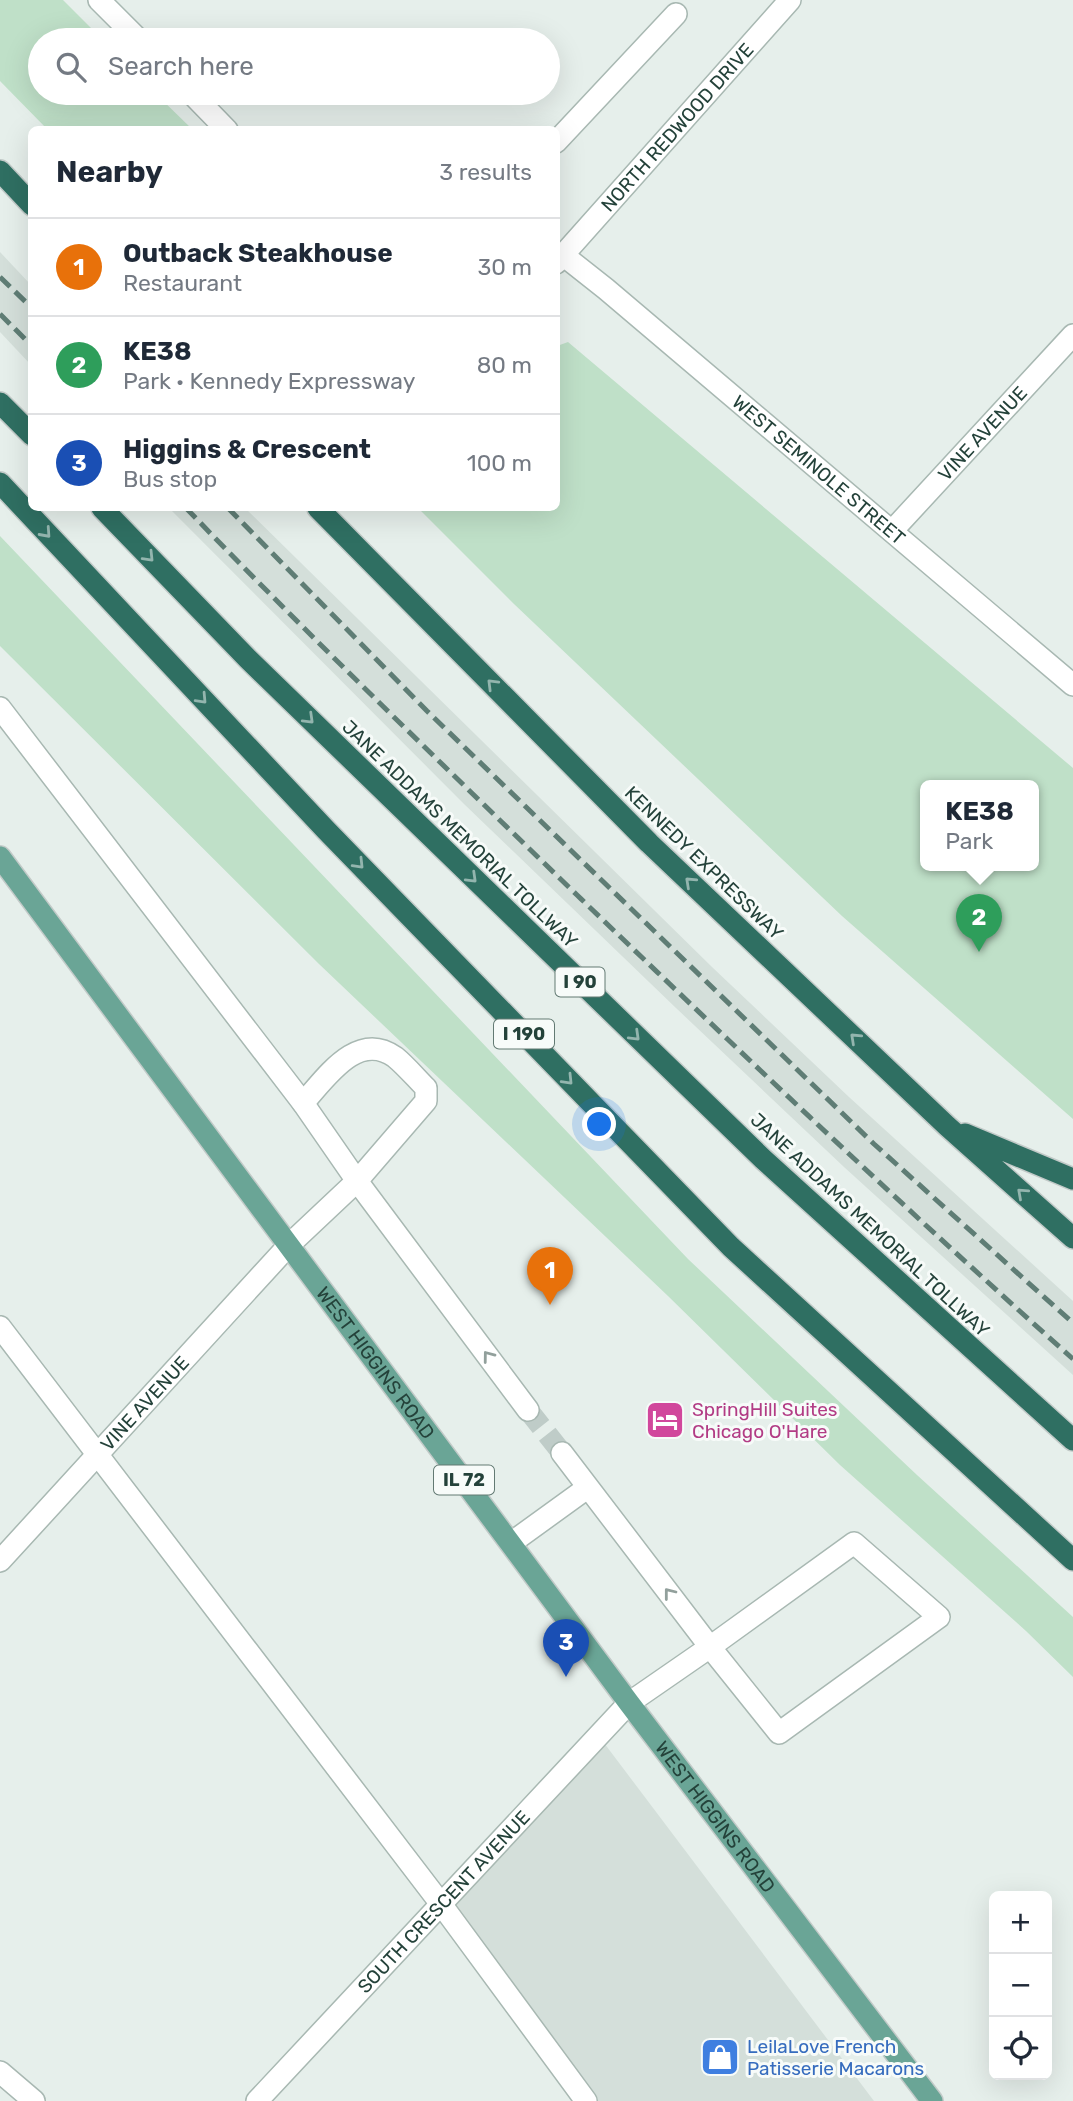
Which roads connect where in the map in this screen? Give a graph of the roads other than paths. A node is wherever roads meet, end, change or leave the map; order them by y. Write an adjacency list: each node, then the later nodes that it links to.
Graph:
1 (99, 0): 4 (street)
2 (790, 0): 10 (street, NORTH REDWOOD DRIVE)
3 (676, 15): 7 (street)
4 (127, 28)
5 (203, 105): 6 (street)
6 (224, 126)
7 (560, 138)
8 (0, 171): 9 (highway)
9 (28, 201)
10 (560, 259): 17 (street, WEST SEMINOLE STREET)
11 (1073, 335): 17 (street, VINE AVENUE)
12 (0, 403): 13 (highway)
13 (28, 431)
14 (0, 483): 34 (highway, I 190, one-way to 34)
15 (105, 511): 29 (highway, JANE ADDAMS MEMORIAL TOLLWAY / I 90, one-way to 29)
16 (320, 511): 22 (highway, KENNEDY EXPRESSWAY, one-way to 16)
17 (892, 531): 18 (street, WEST SEMINOLE STREET)
18 (1073, 685)
19 (0, 708): 21 (street)
20 (0, 857): 26 (main road, WEST HIGGINS ROAD / IL 72)
21 (303, 1103): 24 (street); 24 (street, VINE AVENUE)
22 (947, 1126): 23 (highway); 25 (highway, KENNEDY EXPRESSWAY, one-way to 22)
23 (1073, 1179)
24 (357, 1181): 26 (street, VINE AVENUE); 28 (street, one-way to 24)
25 (1073, 1238)
26 (289, 1245): 31 (street, VINE AVENUE); 33 (main road, WEST HIGGINS ROAD / IL 72)
27 (0, 1327): 31 (street)
28 (528, 1410)
29 (1073, 1440)
30 (562, 1453): 32 (street)
31 (96, 1456): 35 (street, VINE AVENUE); 38 (street)
32 (587, 1488): 33 (street); 36 (street, one-way to 32)
33 (511, 1543): 37 (main road, WEST HIGGINS ROAD / IL 72)
34 (1073, 1560)
35 (0, 1561)
36 (710, 1647): 36 (street, SOUTH CRESCENT AVENUE); 37 (street, SOUTH CRESCENT AVENUE)
37 (629, 1703): 38 (street, SOUTH CRESCENT AVENUE); 43 (main road, WEST HIGGINS ROAD / IL 72)
38 (441, 1904): 41 (street, SOUTH CRESCENT AVENUE); 42 (street)
39 (0, 2072): 40 (street)
40 (34, 2101)
41 (257, 2101)
42 (586, 2101)
43 (932, 2101)

